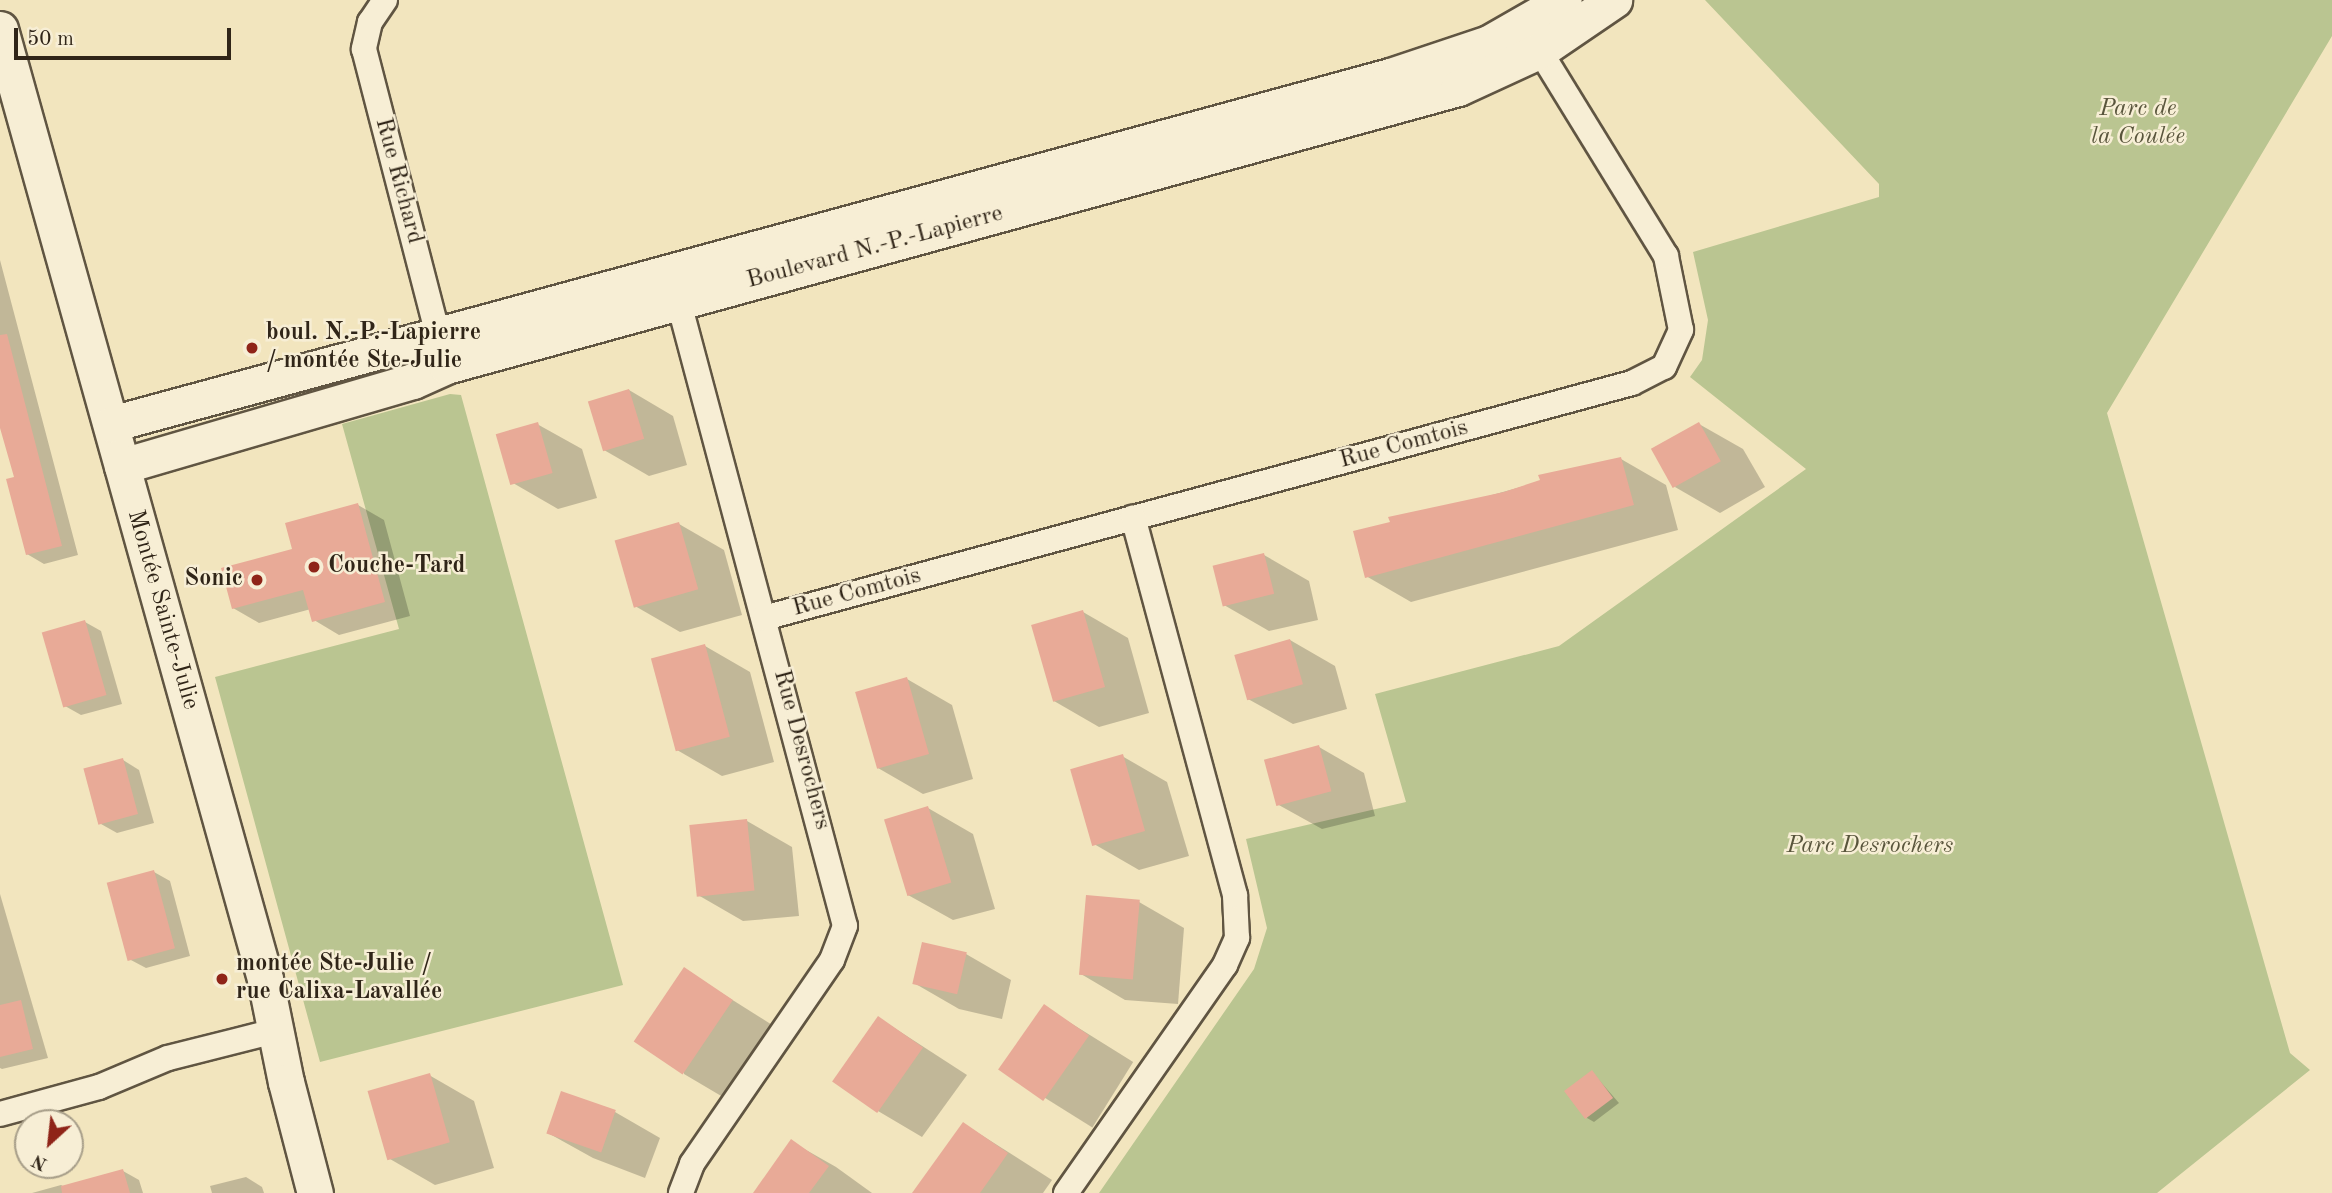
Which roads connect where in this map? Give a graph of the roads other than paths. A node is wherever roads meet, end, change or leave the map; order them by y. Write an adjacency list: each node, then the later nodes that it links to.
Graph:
1 (385, 0): 7 (street, Rue Richard)
2 (1564, 0): 5 (street, Boulevard N.-P.-Lapierre)
3 (1614, 0): 5 (street, Boulevard N.-P.-Lapierre)
4 (0, 29): 8 (street, Montée Sainte-Julie)
5 (1532, 37): 6 (street, Boulevard N.-P.-Lapierre); 10 (street, Rue Comtois)
6 (674, 286): 7 (street, Boulevard N.-P.-Lapierre); 11 (street, Rue Desrochers)
7 (442, 351): 8 (street, Boulevard N.-P.-Lapierre); 9 (street, Boulevard N.-P.-Lapierre)
8 (111, 424): 9 (street, Montée Sainte-Julie)
9 (122, 466): 12 (street, Montée Sainte-Julie)
10 (1133, 518): 11 (street, Rue Comtois); 16 (street)
11 (764, 618): 15 (street, Rue Desrochers)
12 (275, 1031): 13 (street); 14 (street, Montée Sainte-Julie)
13 (0, 1114)
14 (315, 1193)
15 (681, 1193)
16 (1066, 1193)

